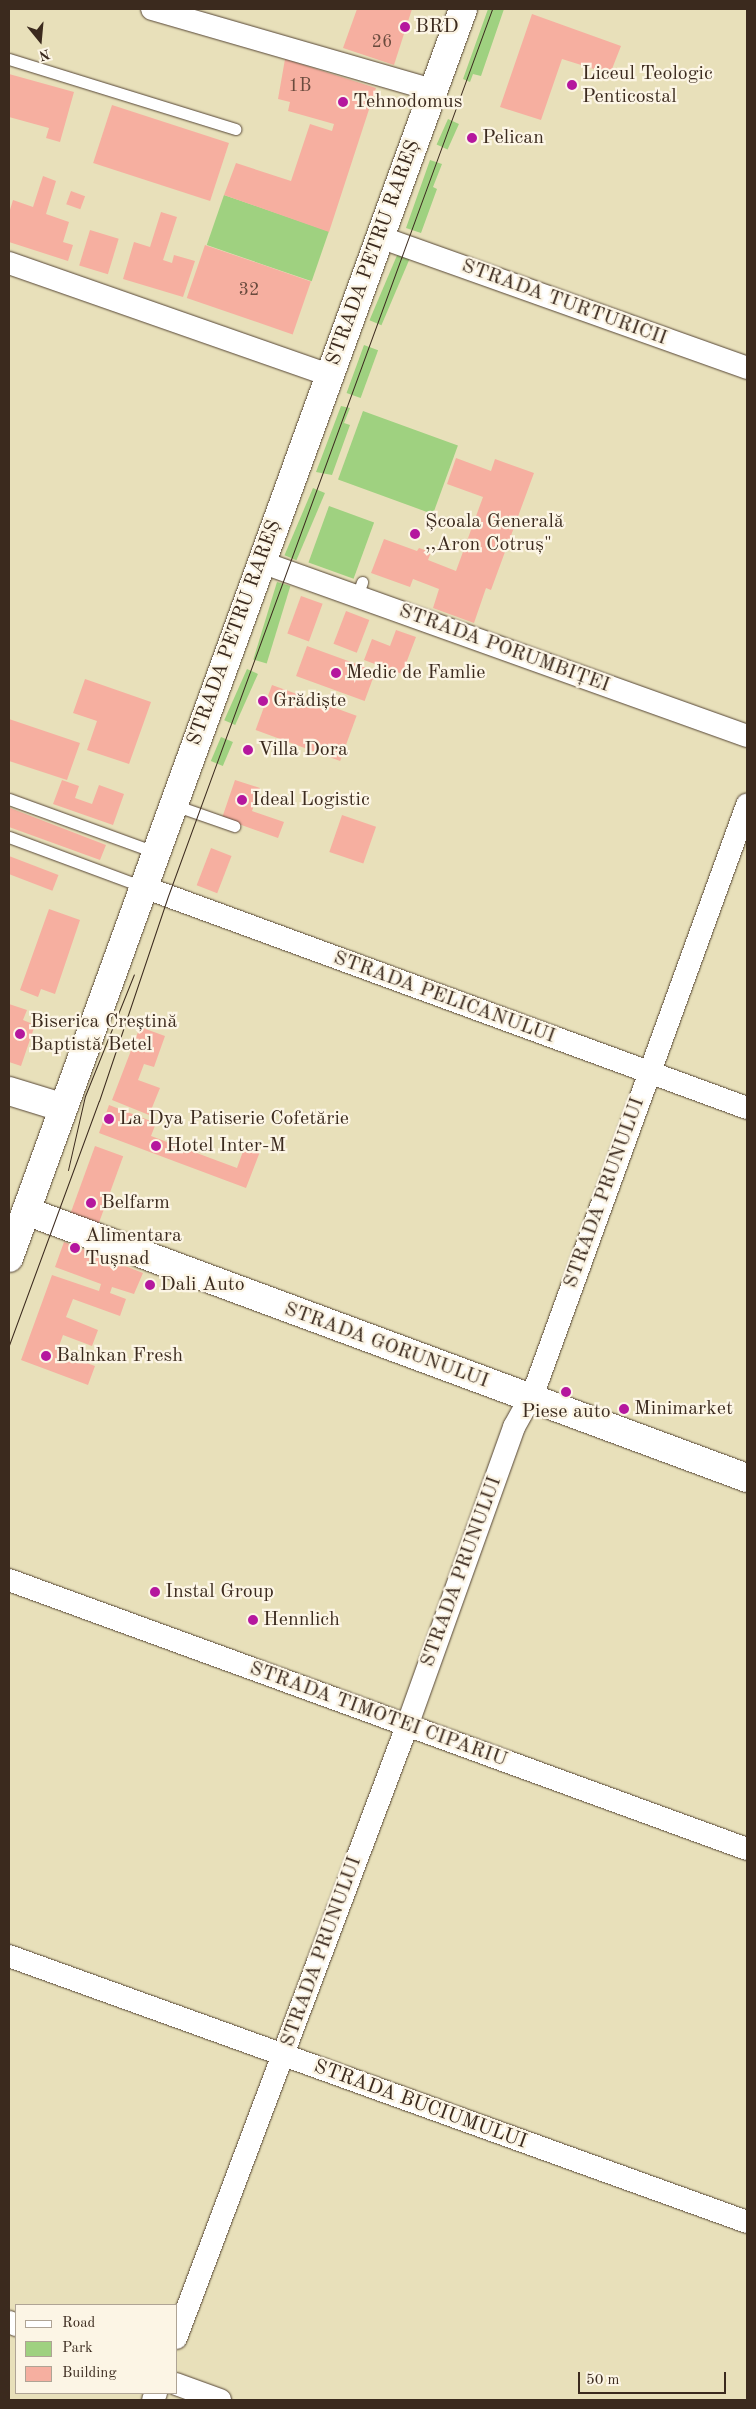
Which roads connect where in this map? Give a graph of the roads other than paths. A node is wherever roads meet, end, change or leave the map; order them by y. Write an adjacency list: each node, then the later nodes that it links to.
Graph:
1 (152, 9): 4 (street)
2 (463, 9): 4 (main road, STRADA PETRU RAREȘ)
3 (9, 59): 5 (lane)
4 (433, 90): 6 (main road, STRADA PETRU RAREȘ)
5 (235, 129)
6 (380, 237): 8 (street, STRADA TURTURICII); 9 (main road, STRADA PETRU RAREȘ)
7 (9, 263): 9 (street)
8 (747, 368)
9 (329, 375): 10 (main road, STRADA PETRU RAREȘ)
10 (261, 562): 11 (street, STRADA PORUMBIȚEI); 13 (main road, STRADA PETRU RAREȘ)
11 (747, 736)
12 (9, 799): 17 (lane)
13 (172, 804): 15 (lane); 17 (main road, STRADA PETRU RAREȘ)
14 (747, 806): 19 (street, STRADA PRUNULUI)
15 (234, 826)
16 (9, 837): 18 (lane)
17 (155, 852): 18 (main road, STRADA PETRU RAREȘ)
18 (141, 886): 19 (street, STRADA PELICANULUI); 21 (main road, STRADA PETRU RAREȘ)
19 (648, 1073): 22 (street, STRADA PELICANULUI); 25 (street, STRADA PRUNULUI)
20 (9, 1091): 21 (main road)
21 (61, 1107): 23 (main road, STRADA PETRU RAREȘ)
22 (747, 1108)
23 (26, 1211): 24 (main road, STRADA PETRU RAREȘ); 25 (main road, STRADA GORUNULUI)
24 (9, 1258)
25 (530, 1399): 26 (main road, STRADA GORUNULUI); 28 (street, STRADA PRUNULUI)
26 (747, 1478)
27 (9, 1580): 28 (street, STRADA TIMOTEI CIPARIU)
28 (406, 1726): 29 (street, STRADA TIMOTEI CIPARIU); 31 (street, STRADA PRUNULUI)
29 (747, 1849)
30 (9, 1956): 31 (street, STRADA BUCIUMULUI)
31 (284, 2056): 32 (street, STRADA BUCIUMULUI); 33 (street, STRADA PRUNULUI)
32 (747, 2222)
33 (178, 2333)
34 (178, 2385): 35 (street)
35 (220, 2400)

